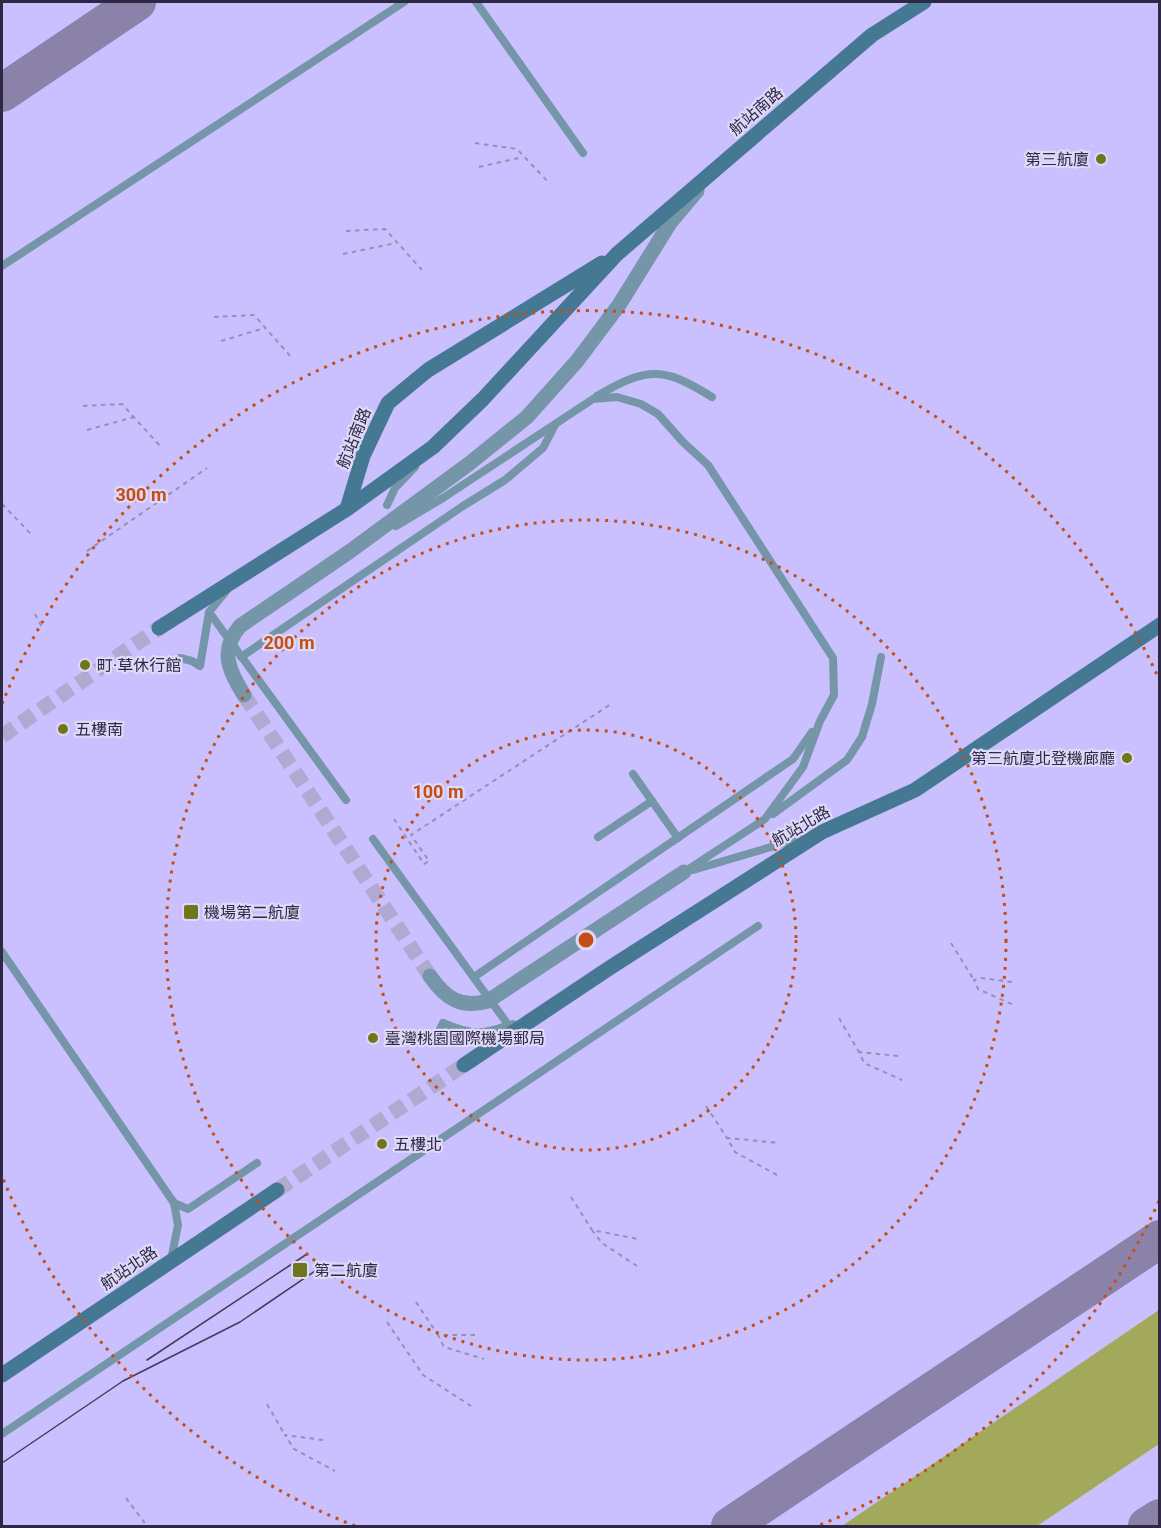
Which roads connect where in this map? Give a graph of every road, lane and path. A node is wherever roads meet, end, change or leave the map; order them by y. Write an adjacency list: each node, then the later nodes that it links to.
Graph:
1 (404, 2): 14 (lane)
2 (476, 2): 5 (lane)
3 (924, 2): 8 (street, 航站南路)
4 (475, 143): 6 (path)
5 (583, 153)
6 (524, 157): 7 (path); 9 (path)
7 (479, 167)
8 (715, 170): 13 (street, 航站南路); 29 (street)
9 (550, 184)
10 (346, 231): 11 (path)
11 (397, 243): 12 (path); 15 (path)
12 (343, 254)
13 (617, 254): 27 (street, 航站南路); 32 (street, 航站南路)
14 (2, 266)
15 (422, 270)
16 (214, 317): 17 (path)
17 (265, 328): 18 (path); 19 (path)
18 (221, 341)
19 (292, 358)
20 (712, 397): 21 (lane)
21 (593, 399): 24 (lane); 46 (lane)
22 (83, 406): 23 (path)
23 (135, 417): 25 (path); 26 (path)
24 (556, 422): 29 (lane); 41 (lane)
25 (87, 430)
26 (161, 447)
27 (433, 447): 30 (lane); 32 (street, 航站南路)
28 (207, 468): 34 (path)
29 (438, 494): 44 (street)
30 (387, 505)
31 (2, 506): 33 (path)
32 (347, 508): 35 (street, 航站南路)
33 (31, 534)
34 (87, 551)
35 (238, 576): 36 (lane); 39 (street, 航站南路)
36 (209, 612): 41 (lane); 43 (lane)
37 (35, 614): 40 (path)
38 (1160, 625): 52 (street, 航站北路)
39 (159, 628)
40 (43, 629)
41 (241, 657): 48 (lane)
42 (881, 657): 51 (lane)
43 (180, 658)
44 (244, 695)
45 (611, 704): 50 (path)
46 (820, 721): 51 (lane); 54 (lane)
47 (633, 774): 49 (lane)
48 (346, 800)
49 (652, 801): 53 (lane); 54 (lane)
50 (394, 819)
51 (765, 819): 56 (lane)
52 (822, 832): 56 (lane); 65 (street, 航站北路)
53 (598, 837)
54 (678, 838): 61 (lane)
55 (373, 839): 61 (lane)
56 (684, 872): 60 (street)
57 (758, 926): 93 (lane)
58 (951, 943): 62 (path)
59 (2, 952): 80 (lane)
60 (430, 976)
61 (474, 977): 68 (lane)
62 (974, 980): 63 (path); 64 (path)
63 (1012, 982)
64 (1016, 1006)
65 (538, 1015): 68 (lane); 71 (street, 航站北路)
66 (839, 1018): 69 (path)
67 (442, 1026): 68 (lane)
68 (509, 1026)
69 (859, 1052): 70 (path); 72 (path)
70 (898, 1056)
71 (464, 1065)
72 (902, 1080)
73 (706, 1106): 74 (path)
74 (727, 1138): 75 (path); 77 (path)
75 (780, 1143)
76 (257, 1163): 80 (lane)
77 (777, 1175)
78 (277, 1190): 83 (street, 航站北路)
79 (571, 1197): 81 (path)
80 (174, 1203): 83 (lane)
81 (592, 1230): 82 (path); 84 (path)
82 (638, 1239)
83 (171, 1262): 90 (street, 航站北路)
84 (637, 1266)
85 (416, 1302): 87 (path)
86 (387, 1322): 92 (path)
87 (438, 1335): 88 (path); 89 (path)
88 (475, 1335)
89 (484, 1359)
90 (2, 1375)
91 (267, 1404): 94 (path)
92 (471, 1406)
93 (2, 1434)
94 (285, 1435): 95 (path); 96 (path)
95 (323, 1440)
96 (335, 1472)
97 (126, 1498): 98 (path)
98 (147, 1527)

